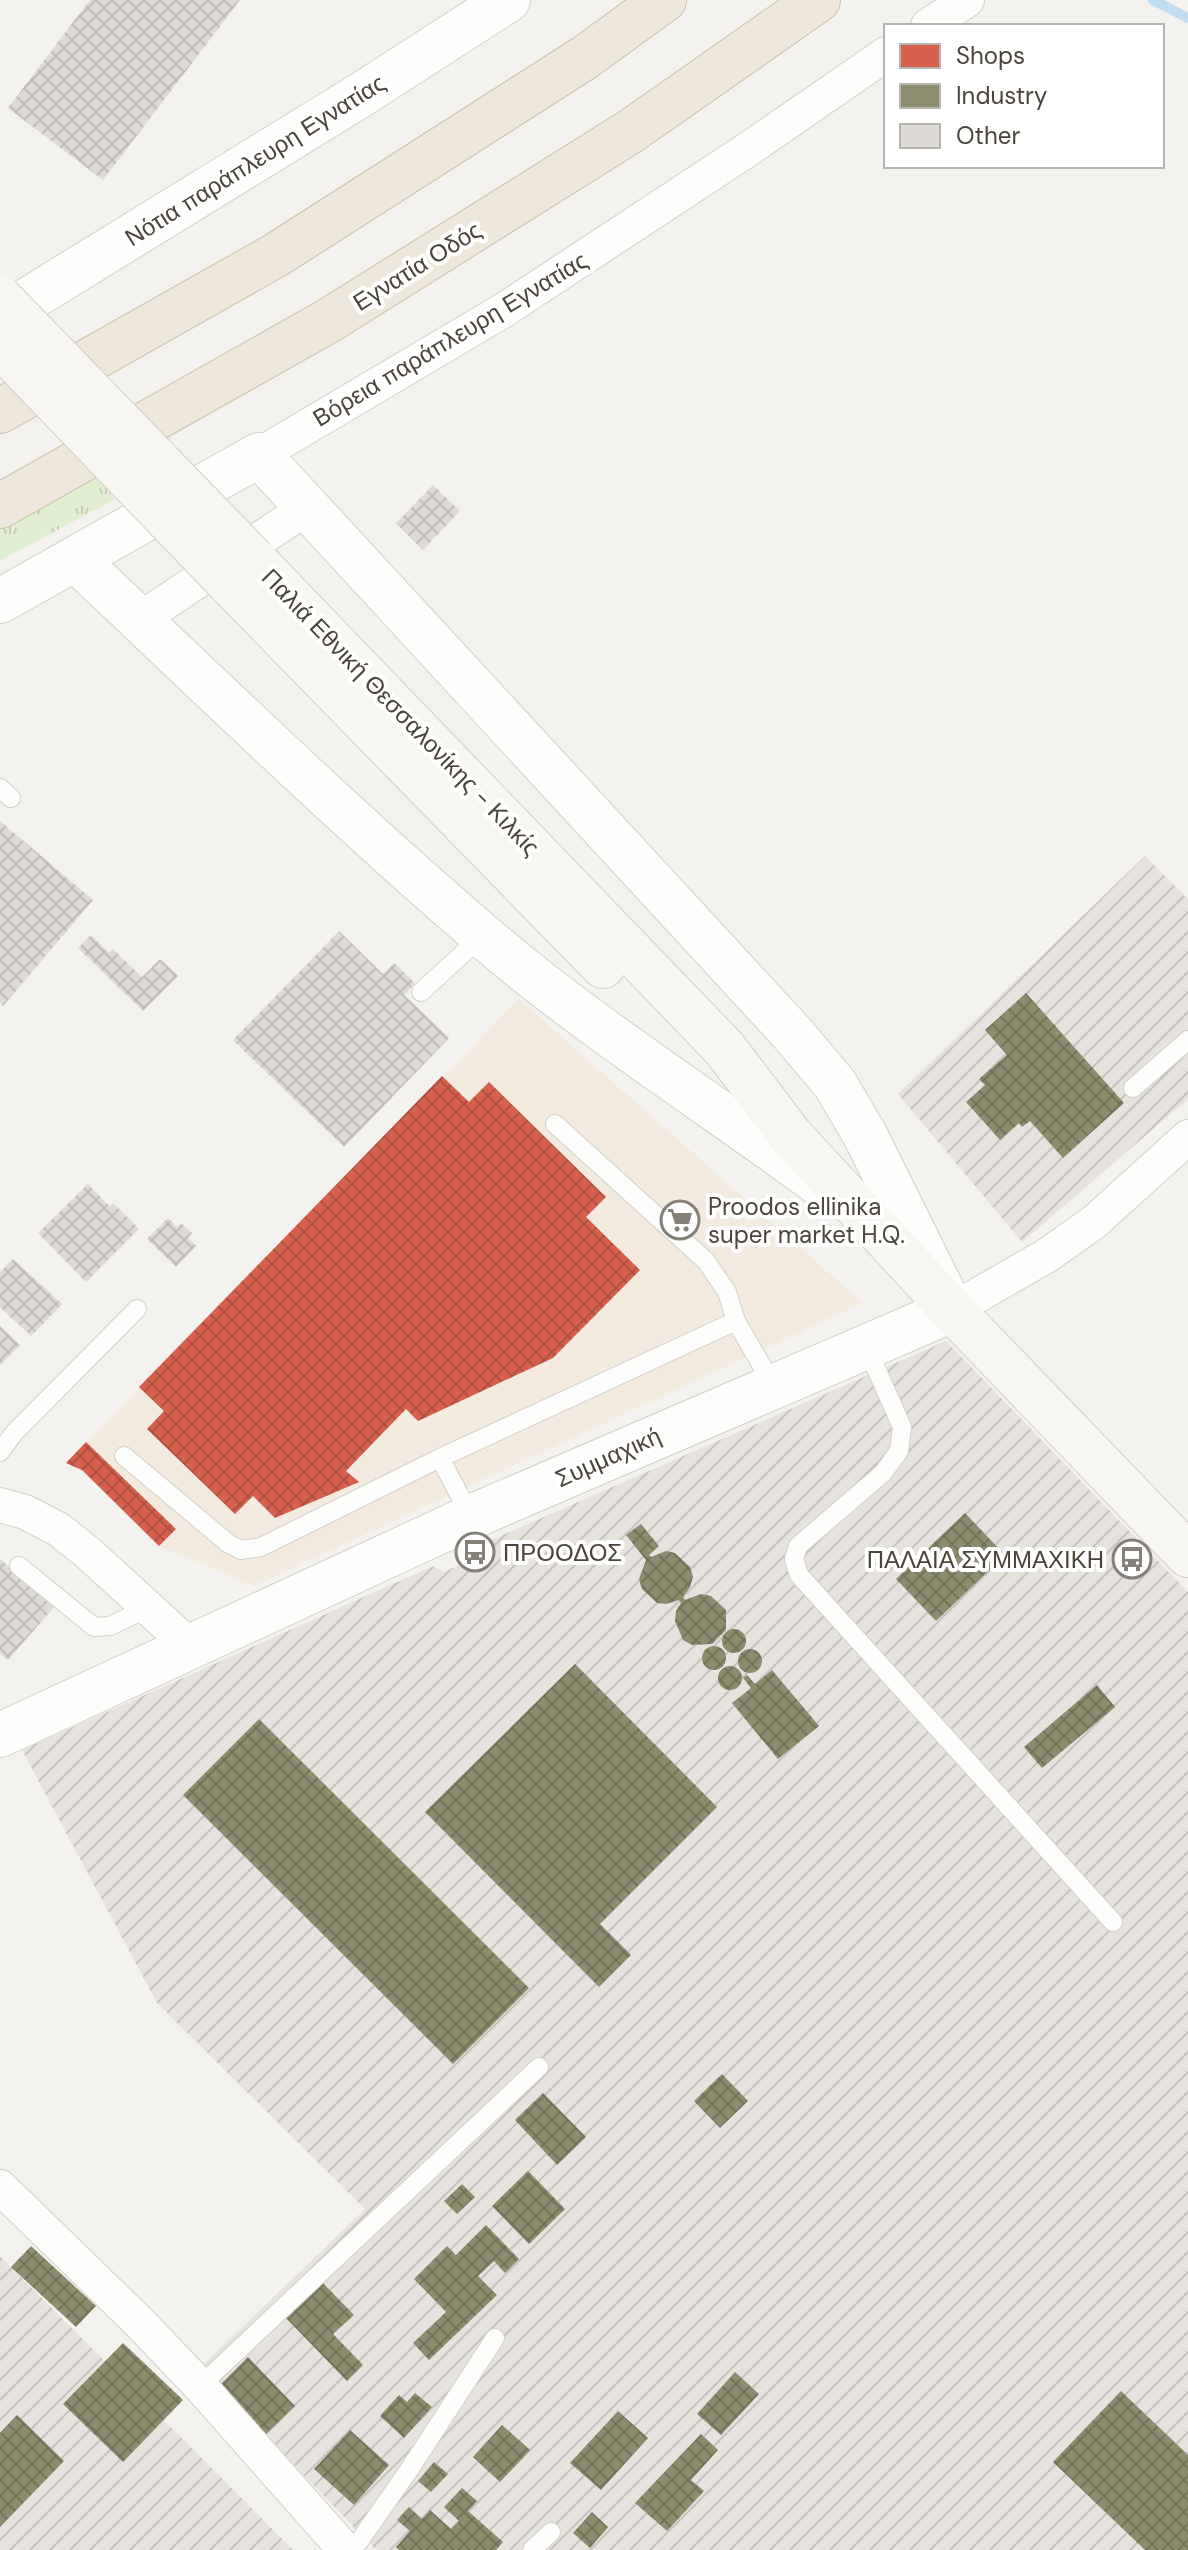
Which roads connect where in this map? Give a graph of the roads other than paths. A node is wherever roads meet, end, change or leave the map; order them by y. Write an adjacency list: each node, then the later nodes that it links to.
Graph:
1 (508, 0): 8 (street, Νότια παράπλευρη Εγνατίας)
2 (664, 0): 10 (highway)
3 (818, 0): 12 (highway, Εγνατία Οδός)
4 (967, 0): 5 (street)
5 (931, 24)
6 (884, 55): 11 (street, Βόρεια παράπλευρη Εγνατίας)
7 (0, 298): 15 (main road, Παλιά Εθνική Θεσσαλονίκης - Κιλκίς, bridge)
8 (0, 317)
9 (0, 345): 15 (main road, Παλιά Εθνική Θεσσαλονίκης - Κιλκίς, bridge)
10 (0, 411)
11 (259, 455): 13 (street); 14 (street, Βόρεια παράπλευρη Εγνατίας)
12 (0, 506)
13 (308, 507): 17 (street); 26 (street)
14 (76, 560): 16 (street, Βόρεια παράπλευρη Εγνατίας); 17 (street)
15 (242, 572): 24 (main road, Παλιά Εθνική Θεσσαλονίκης - Κιλκίς)
16 (0, 601)
17 (139, 620): 18 (street)
18 (483, 935): 19 (lane); 24 (street)
19 (421, 992)
20 (1188, 1040): 21 (lane)
21 (1133, 1088)
22 (555, 1124): 27 (lane)
23 (1186, 1143): 26 (street, Συμμαχική)
24 (868, 1219): 26 (main road, Παλιά Εθνική Θεσσαλονίκης - Κιλκίς)
25 (137, 1309): 30 (lane)
26 (952, 1310): 28 (street, Συμμαχική); 35 (main road, Παλιά Εθνική Θεσσαλονίκης - Κιλκίς)
27 (736, 1321): 29 (lane); 32 (lane)
28 (867, 1348): 29 (street, Συμμαχική); 40 (lane)
29 (773, 1385): 34 (street, Συμμαχική)
30 (0, 1452)
31 (124, 1456): 32 (lane)
32 (440, 1458): 34 (lane)
33 (0, 1505): 37 (street)
34 (471, 1517): 38 (street, Συμμαχική)
35 (1188, 1555)
36 (19, 1566): 37 (lane)
37 (148, 1608): 38 (street)
38 (192, 1648): 39 (street, Συμμαχική)
39 (0, 1735)
40 (1113, 1922)
41 (539, 2067): 44 (lane)
42 (0, 2187): 44 (street)
43 (495, 2338): 47 (lane)
44 (200, 2386): 46 (street)
45 (551, 2532): 48 (lane)
46 (345, 2550)
47 (353, 2550)
48 (532, 2550)

